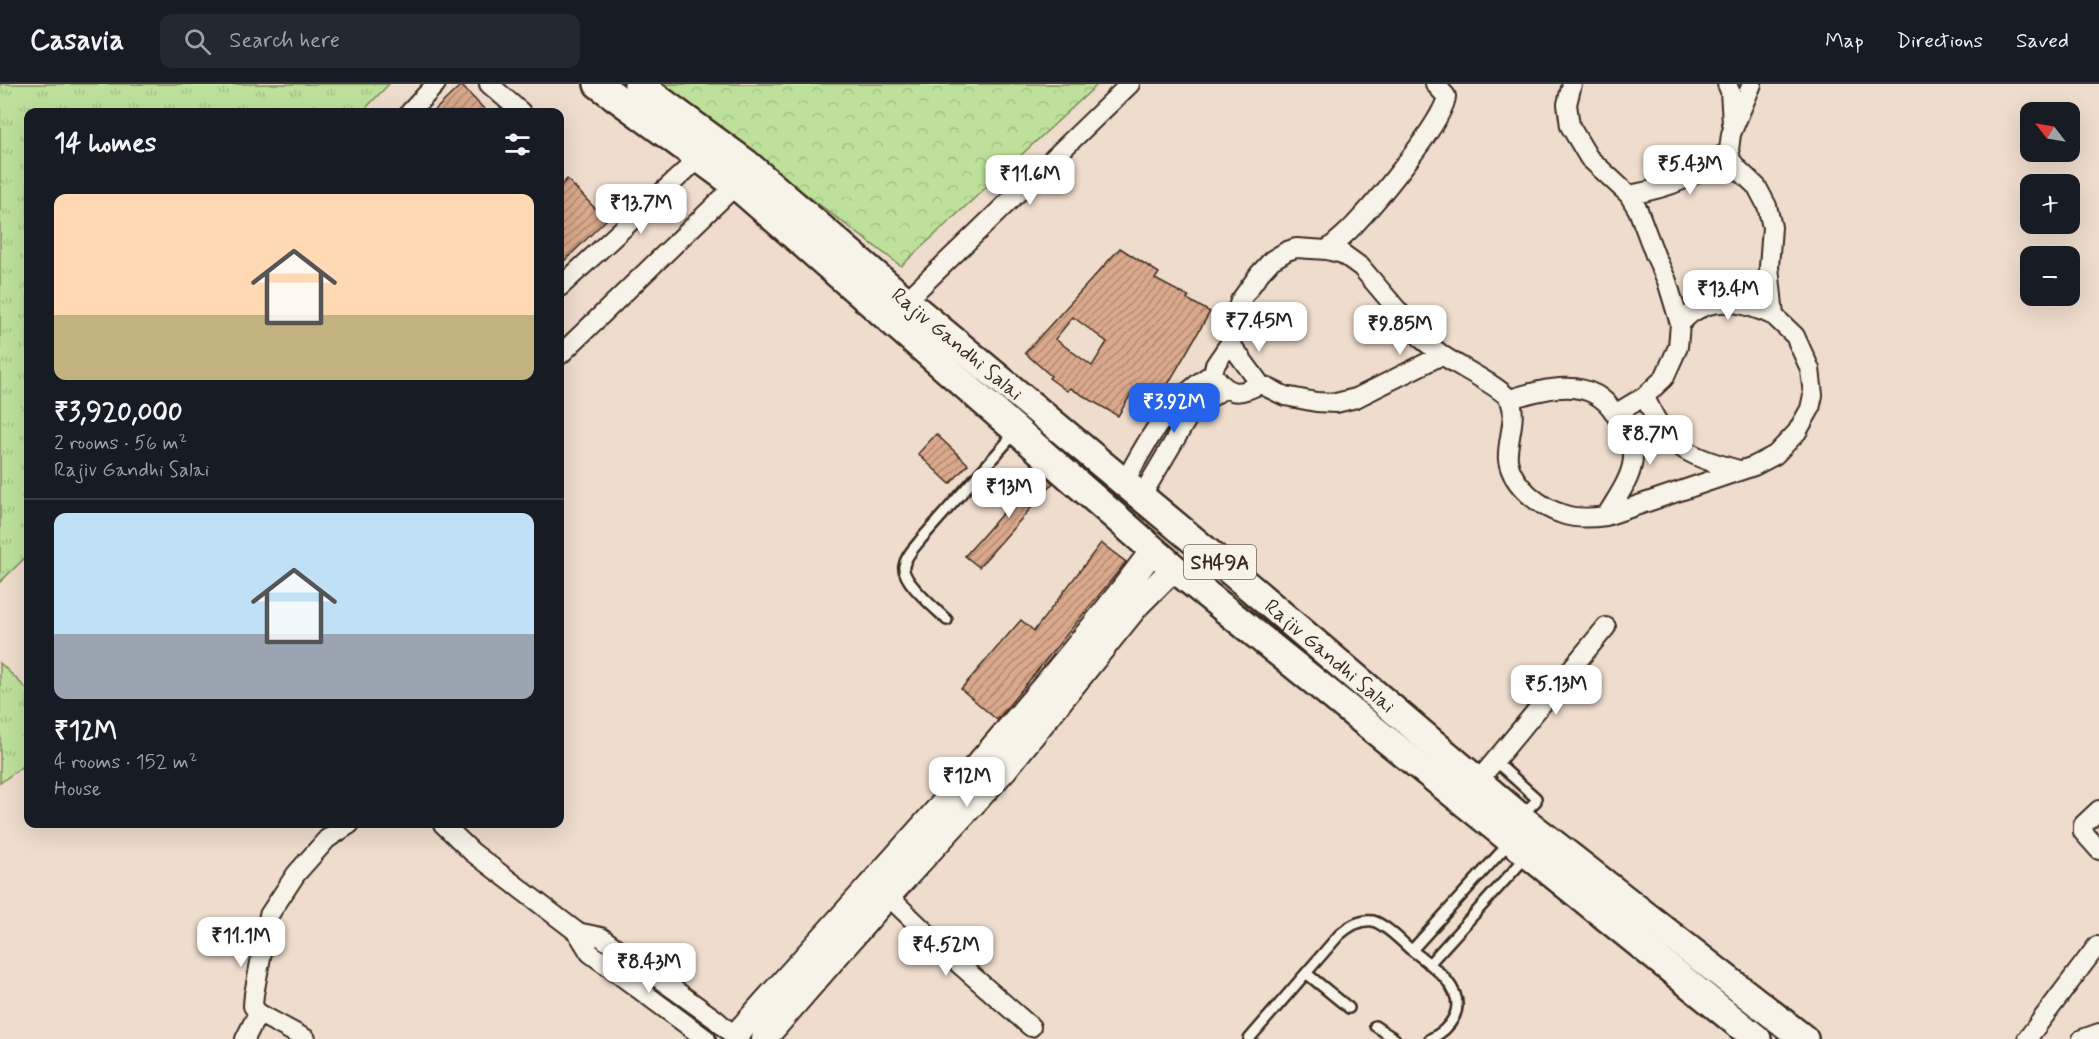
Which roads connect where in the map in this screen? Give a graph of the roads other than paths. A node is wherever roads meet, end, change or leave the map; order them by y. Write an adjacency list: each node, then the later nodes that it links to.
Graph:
1 (436, 84): 10 (street)
2 (489, 84): 11 (street)
3 (598, 84): 13 (main road, Rajiv Gandhi Salai / SH49A)
4 (639, 84): 18 (main road, Rajiv Gandhi Salai / SH49A)
5 (1130, 84): 18 (street)
6 (1435, 84): 16 (street)
7 (1572, 84): 15 (street)
8 (1727, 84): 12 (street)
9 (1752, 84): 12 (street)
10 (414, 108)
11 (516, 108)
12 (1730, 142): 15 (street); 19 (street)
13 (699, 158): 14 (main road, Rajiv Gandhi Salai / SH49A); 17 (street)
14 (736, 185): 22 (street); 30 (main road, Rajiv Gandhi Salai / SH49A)
15 (1629, 195): 20 (street)
16 (1327, 250): 21 (street); 23 (street)
17 (564, 283)
18 (906, 301): 32 (main road, Rajiv Gandhi Salai / SH49A)
19 (1774, 316): 20 (street); 31 (street)
20 (1680, 324): 27 (street)
21 (1230, 343): 24 (street); 25 (street)
22 (564, 351)
23 (1442, 355): 25 (street); 28 (street)
24 (1213, 373): 26 (street); 32 (street)
25 (1260, 384): 26 (street)
26 (1223, 389): 32 (street)
27 (1645, 396): 29 (street); 31 (street)
28 (1510, 399): 29 (street); 33 (street)
29 (1615, 414): 33 (street)
30 (1018, 430): 34 (main road, Rajiv Gandhi Salai / SH49A); 36 (lane)
31 (1739, 470): 33 (street)
32 (1133, 490): 39 (main road, Rajiv Gandhi Salai / SH49A)
33 (1606, 516)
34 (1154, 549): 35 (main road, Rajiv Gandhi Salai / SH49A); 38 (street)
35 (1174, 568): 38 (street); 43 (main road, Rajiv Gandhi Salai / SH49A)
36 (947, 620)
37 (1606, 627): 39 (street)
38 (1007, 750): 45 (street)
39 (1486, 771): 43 (main road, Rajiv Gandhi Salai / SH49A)
40 (2099, 810): 44 (street)
41 (344, 828): 52 (street)
42 (447, 828): 56 (street)
43 (1527, 837): 48 (lane); 49 (lane); 57 (main road, Rajiv Gandhi Salai / SH49A); 64 (main road, Rajiv Gandhi Salai / SH49A)
44 (2099, 850)
45 (902, 865): 46 (street); 56 (street)
46 (888, 896): 54 (street); 60 (street)
47 (2097, 946): 65 (street)
48 (1412, 950): 49 (lane); 50 (lane)
49 (1429, 964): 63 (lane)
50 (1306, 973): 51 (lane); 61 (lane)
51 (1349, 1008)
52 (258, 1013): 58 (street); 59 (street)
53 (1376, 1026): 62 (lane)
54 (1031, 1027)
55 (2099, 1033): 66 (street)
56 (724, 1034)
57 (1746, 1034)
58 (245, 1039)
59 (306, 1039)
60 (764, 1039)
61 (1249, 1039)
62 (1395, 1039)
63 (1431, 1039)
64 (1804, 1039)
65 (2027, 1039)
66 (2082, 1039)

